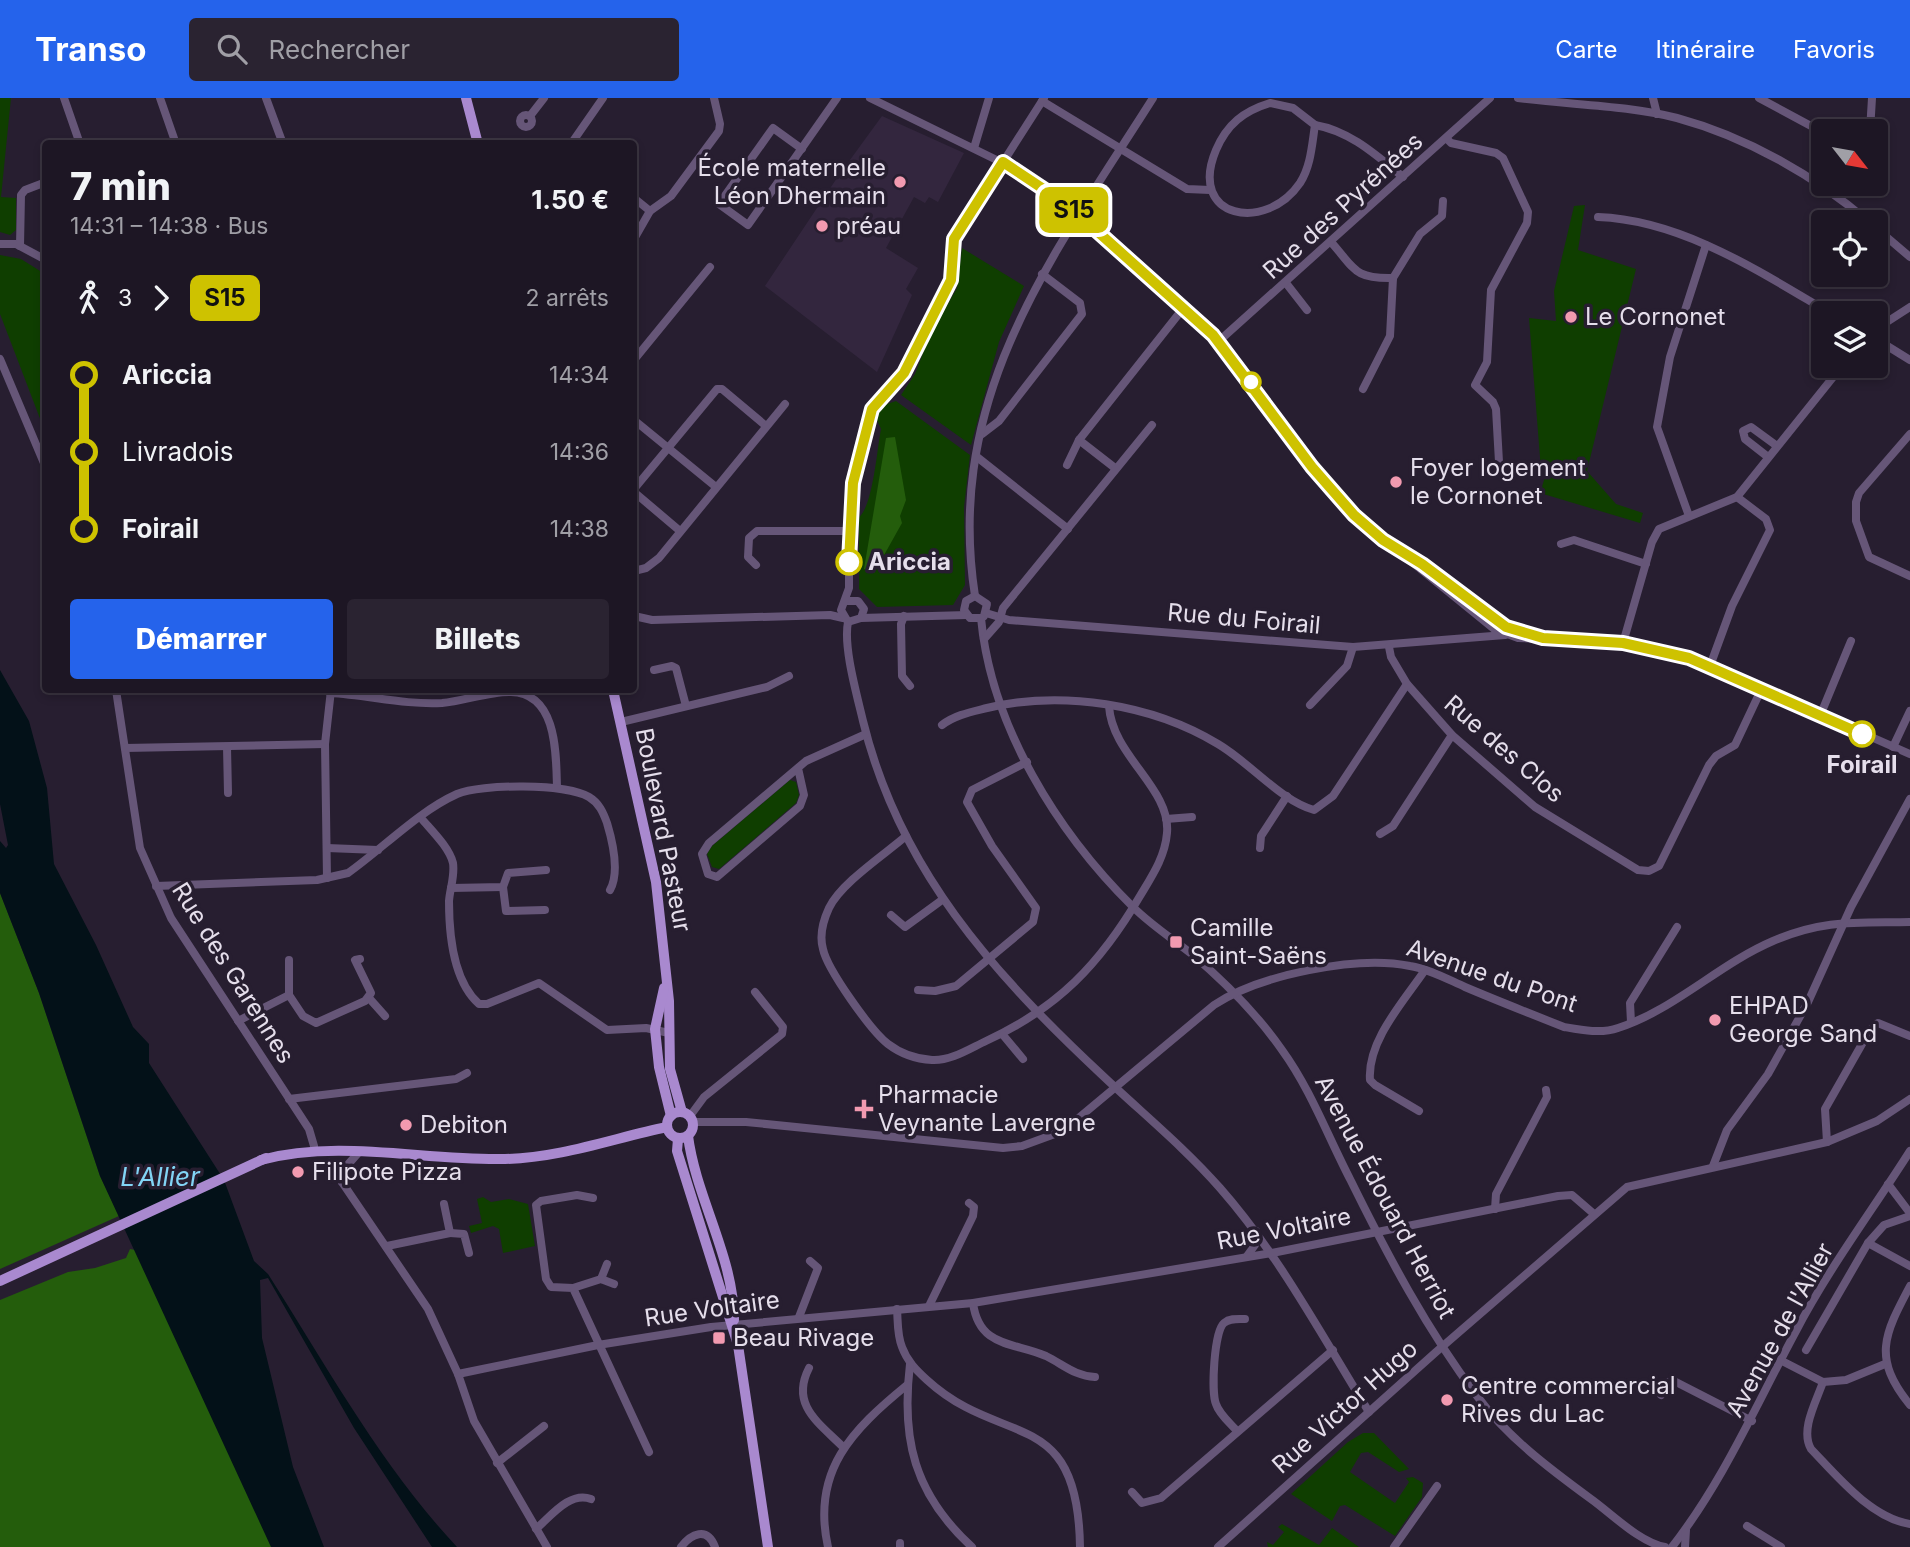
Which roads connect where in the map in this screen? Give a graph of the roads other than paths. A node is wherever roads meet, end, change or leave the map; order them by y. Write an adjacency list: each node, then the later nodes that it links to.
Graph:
1 (64, 98): 24 (street)
2 (160, 98): 25 (street)
3 (266, 98): 26 (street)
4 (466, 98): 27 (main road)
5 (544, 98): 19 (street)
6 (603, 98): 28 (street)
7 (714, 98): 39 (street)
8 (837, 98): 30 (street)
9 (989, 98): 29 (street)
10 (1153, 98): 31 (street)
11 (1490, 98): 23 (street, Rue des Pyrénées)
12 (1518, 98): 18 (street)
13 (1653, 98): 18 (street)
14 (1759, 98): 22 (street)
15 (1872, 98): 20 (street)
16 (875, 99): 29 (street)
17 (1043, 99): 31 (street); 32 (street)
18 (1657, 114): 38 (street)
19 (530, 116)
20 (1871, 119)
21 (1315, 125): 33 (street); 35 (street); 35 (street)
22 (1811, 126)
23 (1447, 139): 33 (street, Rue des Pyrénées); 78 (street)
24 (79, 140)
25 (175, 140)
26 (282, 140)
27 (477, 140)
28 (574, 140)
29 (974, 148): 32 (street)
30 (802, 149): 30 (street)
31 (1120, 149): 35 (street); 40 (street)
32 (1003, 162): 40 (street); 88 (street)
33 (1403, 177): 44 (street, Rue des Pyrénées)
34 (42, 183): 46 (street)
35 (1210, 190)
36 (637, 200): 39 (street)
37 (1443, 201): 52 (street)
38 (1856, 210)
39 (650, 211): 42 (street)
40 (1079, 214): 51 (street); 55 (street)
41 (1598, 217): 47 (street)
42 (637, 234)
43 (1888, 238): 48 (street)
44 (1331, 242): 52 (street); 53 (street, Rue des Pyrénées)
45 (0, 244): 46 (street)
46 (16, 244): 49 (street)
47 (1706, 245): 54 (street); 85 (street)
48 (1910, 257)
49 (42, 258)
50 (710, 267): 61 (street)
51 (1042, 274): 70 (street); 70 (street)
52 (1393, 278): 65 (street)
53 (1286, 283): 57 (street); 59 (street, Rue des Pyrénées)
54 (1811, 302)
55 (1185, 306): 59 (street); 72 (street)
56 (1910, 307): 58 (street)
57 (1307, 310)
58 (1888, 321)
59 (1219, 341): 89 (street)
60 (1888, 346): 63 (street)
61 (637, 356)
62 (0, 359): 77 (street)
63 (1910, 360)
64 (1832, 378): 73 (street)
65 (1363, 389)
66 (785, 404): 69 (street)
67 (637, 422): 74 (street)
68 (1152, 425): 80 (street)
69 (766, 426): 74 (street); 82 (street)
70 (982, 434): 75 (street)
71 (1910, 434): 94 (street)
72 (1079, 440): 79 (street); 80 (street)
73 (1777, 446): 76 (street); 76 (street)
74 (668, 447): 81 (street); 82 (street)
75 (977, 457): 86 (street); 95 (street)
76 (1768, 457): 84 (street)
77 (42, 459)
78 (1499, 462)
79 (1067, 465)
80 (1115, 468): 86 (street)
81 (637, 487)
82 (716, 488): 87 (street)
83 (637, 494): 87 (street)
84 (1737, 497): 85 (street); 118 (street)
85 (1689, 516): 91 (street)
86 (1068, 529): 107 (street)
87 (680, 531): 93 (street)
88 (849, 531): 92 (street); 96 (street)
89 (1383, 540): 110 (street); 111 (street)
90 (1561, 544): 91 (street)
91 (1646, 564): 115 (street)
92 (756, 565)
93 (637, 570)
94 (1910, 576)
95 (975, 596): 97 (street); 98 (street)
96 (844, 604): 99 (street); 100 (street); 109 (street)
97 (987, 604): 105 (street); 107 (street)
98 (964, 605): 101 (street); 104 (street)
99 (863, 606): 102 (street); 108 (street)
100 (830, 615): 106 (street); 109 (street)
101 (967, 615): 104 (street); 105 (street)
102 (877, 616): 103 (street); 108 (street)
103 (904, 616): 104 (street); 122 (street)
104 (948, 616)
105 (984, 616): 107 (street, Rue du Foirail); 113 (street, Avenue Édouard Herriot)
106 (637, 617)
107 (1001, 617): 113 (street); 116 (street, Rue du Foirail)
108 (861, 618): 109 (street)
109 (846, 620): 138 (street)
110 (1494, 629): 111 (street, Rue du Foirail); 112 (street)
111 (1507, 631): 112 (street, Rue du Foirail); 115 (street, Rue du Foirail)
112 (1485, 638): 117 (street, Rue du Foirail)
113 (984, 639): 130 (street, Avenue Édouard Herriot)
114 (1851, 641): 135 (street)
115 (1623, 643): 118 (street, Rue du Foirail)
116 (1353, 647): 117 (street, Rue du Foirail); 131 (street)
117 (1389, 647): 121 (street, Rue des Clos)
118 (1710, 666): 123 (street, Rue du Foirail)
119 (654, 670): 132 (street)
120 (789, 676): 132 (street)
121 (1407, 684): 139 (street, Rue des Clos); 149 (street)
122 (911, 686)
123 (1761, 690): 135 (street, Rue du Foirail); 139 (street, Rue des Clos)
124 (116, 693): 143 (street, Rue des Garennes)
125 (330, 693): 140 (street)
126 (345, 693): 127 (street)
127 (501, 693)
128 (517, 693): 147 (street)
129 (614, 693): 136 (main road, Boulevard Pasteur)
130 (1002, 705): 133 (street); 137 (street); 145 (street, Avenue Édouard Herriot)
131 (1310, 705)
132 (686, 706): 136 (street)
133 (1110, 706): 149 (street); 153 (street)
134 (1910, 711): 142 (street)
135 (1821, 716): 142 (street, Rue du Foirail)
136 (621, 722): 176 (main road, Boulevard Pasteur)
137 (942, 725)
138 (866, 734): 146 (street); 155 (street)
139 (1452, 735): 154 (street)
140 (325, 744): 141 (street); 156 (street)
141 (227, 747): 143 (street); 148 (street)
142 (1893, 747): 144 (street, Rue du Foirail)
143 (125, 748): 161 (street, Rue des Garennes)
144 (1910, 754)
145 (1027, 762): 166 (street, Avenue Édouard Herriot); 174 (street)
146 (798, 768): 146 (street)
147 (557, 788): 152 (street); 164 (street)
148 (228, 793)
149 (1287, 796): 157 (street)
150 (1910, 799): 169 (street)
151 (1192, 817): 153 (street)
152 (421, 818): 158 (street); 163 (street)
153 (1166, 819): 166 (street)
154 (1380, 834)
155 (906, 836): 165 (street); 188 (street)
156 (327, 848): 158 (street); 160 (street)
157 (1260, 848)
158 (378, 850): 160 (street)
159 (546, 870): 162 (street)
160 (327, 878): 161 (street)
161 (156, 886): 184 (street, Rue des Garennes)
162 (503, 887): 163 (street); 167 (street)
163 (451, 888): 186 (street)
164 (610, 890)
165 (942, 900): 168 (street); 174 (street)
166 (1134, 908): 179 (street, Avenue Édouard Herriot); 182 (street)
167 (545, 910)
168 (891, 915)
169 (1845, 921): 170 (street, Avenue du Pont); 185 (street, Avenue du Pont); 207 (street)
170 (1910, 922)
171 (1677, 928): 185 (street)
172 (360, 959): 181 (street)
173 (289, 960): 180 (street)
174 (988, 960): 177 (street); 182 (street)
175 (1425, 970): 179 (street, Avenue du Pont); 185 (street, Avenue du Pont); 196 (street)
176 (666, 979): 186 (main road, Boulevard Pasteur); 187 (main road, Boulevard Pasteur)
177 (918, 990)
178 (755, 992): 197 (street)
179 (1235, 992): 192 (street, Avenue du Pont); 216 (street, Avenue Édouard Herriot)
180 (289, 995): 181 (street); 184 (street)
181 (369, 998): 183 (street)
182 (1038, 1013): 188 (street); 192 (street)
183 (384, 1016)
184 (238, 1020): 194 (street, Rue des Garennes)
185 (1631, 1022)
186 (655, 1029): 187 (street); 197 (main road, Boulevard Pasteur)
187 (669, 1033): 197 (main road, Boulevard Pasteur)
188 (1003, 1035): 190 (street)
189 (1910, 1036): 200 (street)
190 (1023, 1059)
191 (467, 1073): 194 (street)
192 (1116, 1087): 197 (street, Avenue du Pont); 217 (street)
193 (1546, 1090): 213 (street)
194 (289, 1099): 201 (street, Rue des Garennes)
195 (1910, 1099): 200 (street)
196 (1419, 1111)
197 (684, 1116): 198 (main road); 199 (main road)
198 (667, 1127): 199 (main road); 204 (main road)
199 (683, 1138): 237 (main road)
200 (1827, 1142): 207 (street)
201 (314, 1146): 202 (main road); 205 (main road)
202 (344, 1151): 204 (main road); 205 (main road)
203 (1910, 1151): 209 (street, Avenue de l'Allier)
204 (359, 1152): 208 (street)
205 (261, 1160): 228 (main road)
206 (329, 1163): 208 (street)
207 (1713, 1166): 214 (street, Rue Victor Hugo)
208 (342, 1182): 220 (street)
209 (1888, 1184): 215 (street); 242 (street, Avenue de l'Allier)
210 (593, 1198): 231 (street)
211 (968, 1203): 233 (street)
212 (444, 1205): 218 (street)
213 (1495, 1209): 214 (street, Rue Voltaire); 216 (street, Rue Voltaire)
214 (1594, 1214): 239 (street, Rue Victor Hugo)
215 (1910, 1214): 219 (street)
216 (1378, 1230): 222 (street, Rue Voltaire); 239 (street, Avenue Édouard Herriot)
217 (1256, 1231): 222 (street); 223 (street)
218 (450, 1233): 220 (street); 221 (street)
219 (1868, 1243): 226 (street); 241 (street)
220 (387, 1246): 246 (street)
221 (469, 1253)
222 (1272, 1253): 223 (street, Rue Voltaire); 240 (street)
223 (1247, 1256): 232 (street, Rue Voltaire)
224 (810, 1261): 235 (street)
225 (607, 1264): 227 (street)
226 (1910, 1266)
227 (601, 1279): 229 (street); 231 (street)
228 (0, 1280)
229 (614, 1284)
230 (1910, 1286): 244 (street)
231 (573, 1288): 238 (street)
232 (974, 1303): 233 (street, Rue Voltaire); 247 (street)
233 (929, 1306): 234 (street, Rue Voltaire)
234 (897, 1309): 235 (street, Rue Voltaire); 243 (street)
235 (799, 1317): 237 (street, Rue Voltaire)
236 (1245, 1319): 255 (street)
237 (734, 1326): 238 (street, Rue Voltaire); 269 (main road)
238 (598, 1345): 246 (street, Rue Voltaire); 257 (street)
239 (1443, 1346): 252 (street, Rue Victor Hugo); 275 (street, Avenue Édouard Herriot)
240 (1332, 1350): 252 (street); 255 (street)
241 (1806, 1350)
242 (1782, 1361): 248 (street); 253 (street, Avenue de l'Allier)
243 (910, 1364): 249 (street); 272 (street)
244 (1885, 1364): 248 (street); 251 (street)
245 (809, 1368): 256 (street)
246 (458, 1374): 258 (street)
247 (1095, 1377)
248 (1823, 1382): 262 (street)
249 (907, 1385): 256 (street); 271 (street)
250 (1661, 1395): 253 (street)
251 (1910, 1405)
252 (1369, 1412): 273 (street, Rue Victor Hugo)
253 (1752, 1422): 265 (street, Avenue de l'Allier)
254 (544, 1426): 258 (street)
255 (1237, 1431): 260 (street)
256 (843, 1447): 270 (street)
257 (649, 1452)
258 (497, 1463): 264 (street)
259 (1437, 1486): 274 (street)
260 (1132, 1492)
261 (591, 1499): 264 (street)
262 (1909, 1525)
263 (1747, 1526): 278 (street)
264 (536, 1529): 266 (street)
265 (1686, 1530): 276 (street, Avenue de l'Allier); 277 (street)
266 (547, 1547)
267 (681, 1547): 268 (street)
268 (715, 1547)
269 (768, 1547)
270 (828, 1547)
271 (972, 1547)
272 (1080, 1547)
273 (1217, 1547)
274 (1394, 1547)
275 (1665, 1547)
276 (1672, 1547)
277 (1685, 1547)
278 (1780, 1547)

